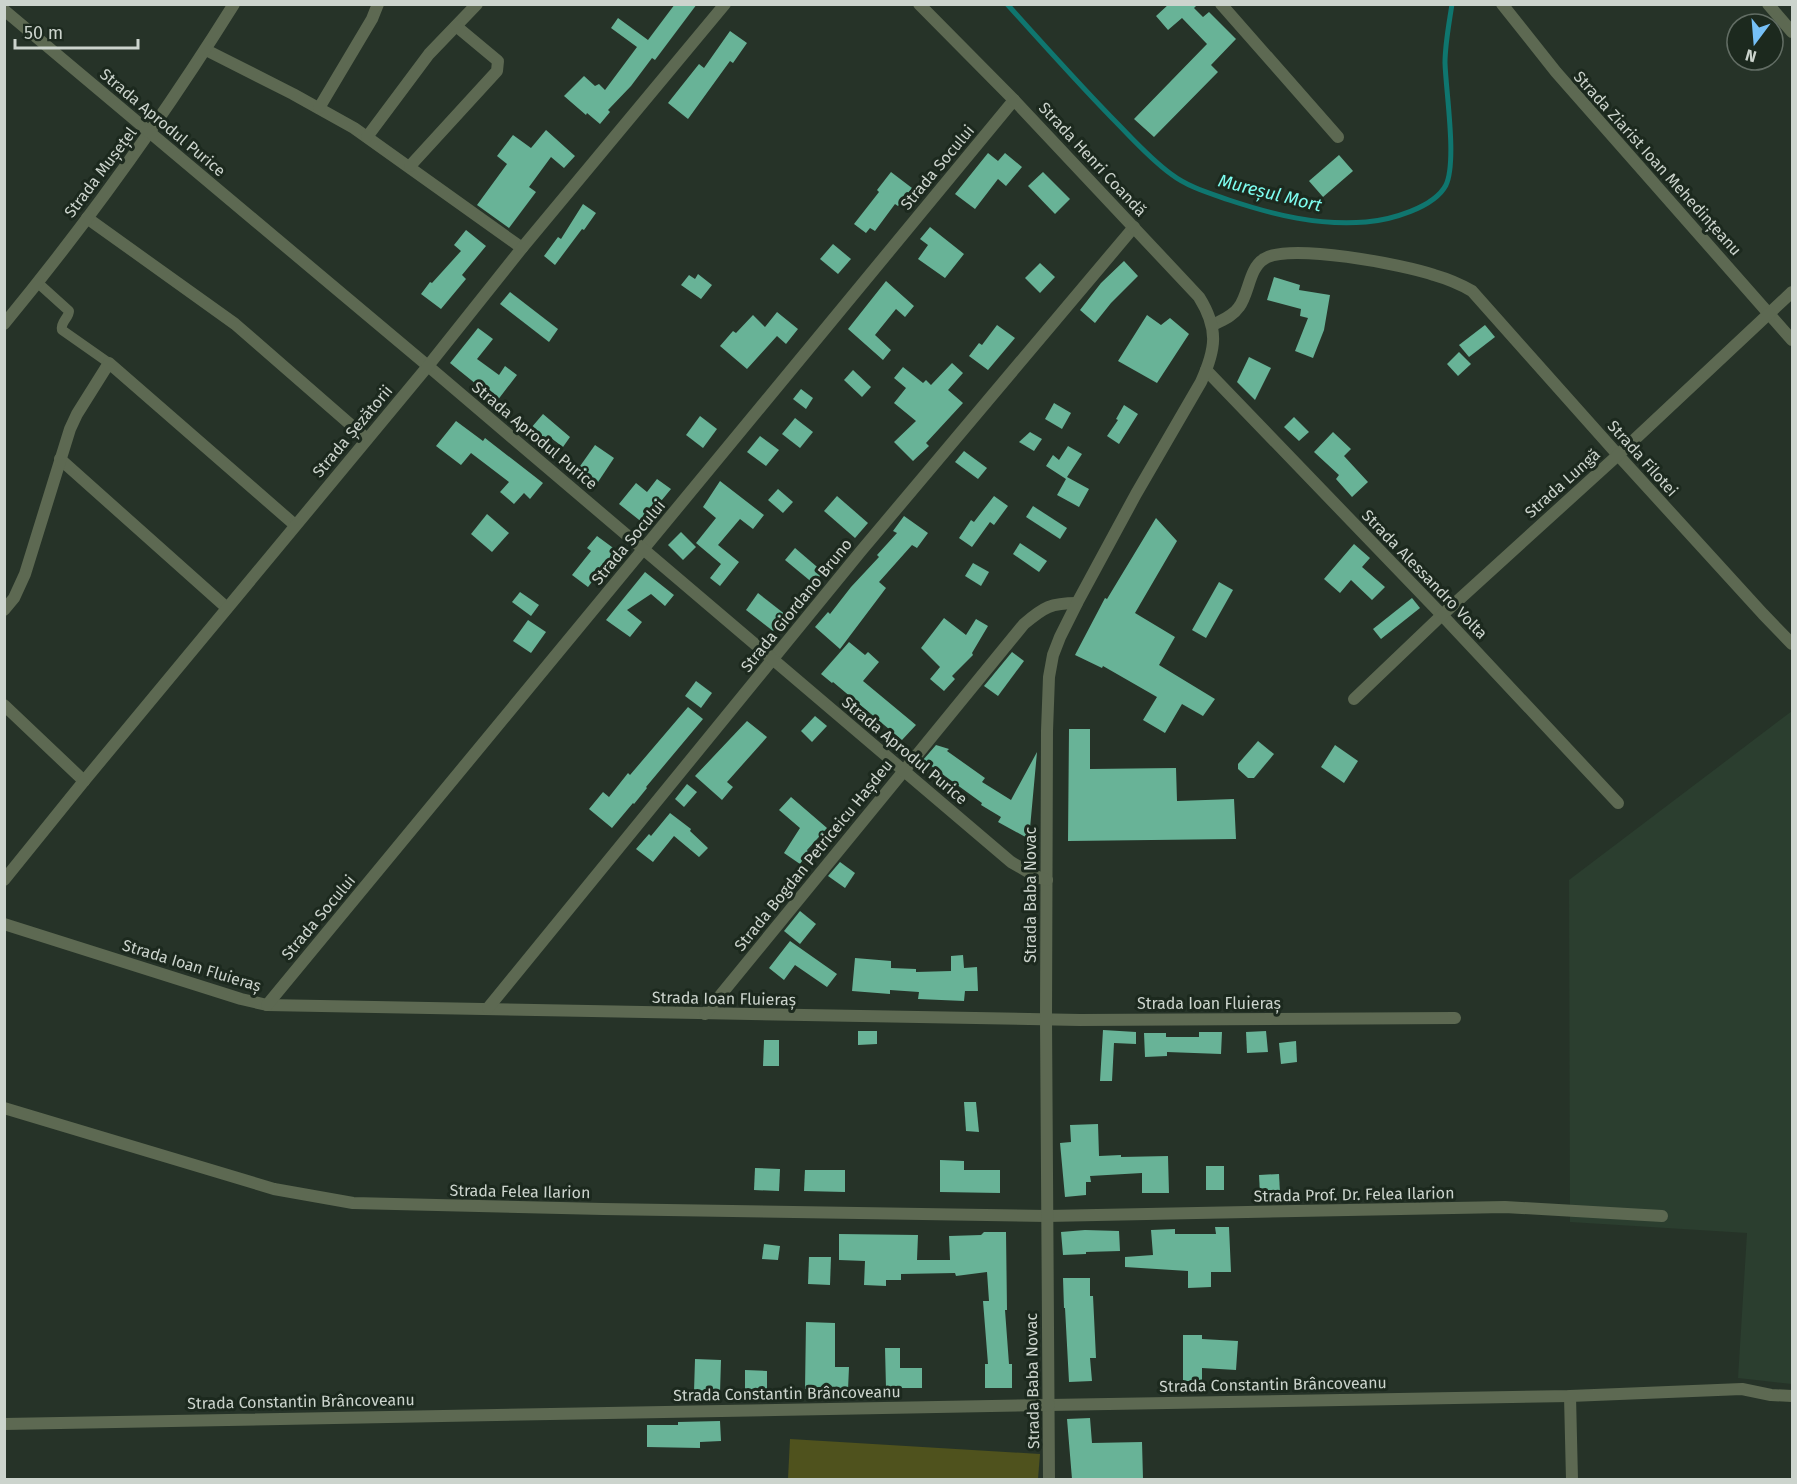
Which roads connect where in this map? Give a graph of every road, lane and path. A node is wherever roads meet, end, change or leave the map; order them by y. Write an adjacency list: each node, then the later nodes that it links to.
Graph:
1 (234, 4): 12 (street, Strada Mușețel)
2 (378, 4): 14 (street)
3 (477, 4): 10 (street)
4 (725, 4): 21 (street, Strada Șezătorii)
5 (920, 4): 13 (street, Strada Henri Coandă)
6 (1221, 4): 17 (street)
7 (1502, 4): 24 (street, Strada Ziarist Ioan Mehedințeanu)
8 (1768, 4): 11 (street)
9 (4, 10): 15 (street, Strada Aprodul Purice)
10 (456, 26): 16 (street); 18 (street)
11 (1792, 32)
12 (206, 50): 14 (street); 15 (street, Strada Mușețel)
13 (1014, 100): 20 (street, Strada Henri Coandă); 36 (street, Strada Socului)
14 (319, 108): 16 (street)
15 (150, 133): 19 (street, Strada Mușețel); 30 (street, Strada Aprodul Purice)
16 (367, 137): 18 (street)
17 (1338, 137)
18 (410, 166): 21 (street)
19 (87, 218): 22 (street, Strada Mușețel); 32 (street)
20 (1134, 226): 26 (street, Strada Henri Coandă); 42 (street, Strada Giordano Bruno)
21 (522, 248): 30 (street, Strada Șezătorii)
22 (38, 284): 25 (street, Strada Mușețel); 29 (street)
23 (1792, 292): 24 (street, Strada Lungă)
24 (1769, 313): 27 (street, Strada Ziarist Ioan Mehedințeanu); 33 (street, Strada Lungă)
25 (4, 324)
26 (1213, 325): 28 (street, Strada Henri Coandă); 33 (street, Strada Filotei)
27 (1792, 340)
28 (1212, 351): 31 (street, Strada Baba Novac)
29 (109, 363): 34 (street); 35 (street)
30 (428, 366): 32 (street, Strada Șezătorii); 36 (street, Strada Aprodul Purice)
31 (1206, 370): 37 (street, Strada Baba Novac); 40 (street, Strada Alessandro Volta)
32 (367, 439): 35 (street, Strada Șezătorii)
33 (1618, 455): 40 (street, Strada Lungă); 41 (street, Strada Filotei)
34 (60, 459): 38 (street); 39 (street)
35 (295, 525): 38 (street, Strada Șezătorii)
36 (644, 550): 42 (street, Strada Aprodul Purice); 51 (street, Strada Socului)
37 (1077, 603): 45 (street, Strada Bogdan Petriceicu Hașdeu); 49 (street, Strada Baba Novac)
38 (227, 608): 46 (street, Strada Șezătorii)
39 (4, 610)
40 (1442, 615): 43 (street, Strada Lungă); 47 (street, Strada Alessandro Volta)
41 (1792, 644)
42 (773, 659): 45 (street, Strada Aprodul Purice); 52 (street, Strada Giordano Bruno)
43 (1354, 699)
44 (4, 705): 46 (street)
45 (904, 770): 49 (street, Strada Aprodul Purice); 53 (street, Strada Bogdan Petriceicu Hașdeu)
46 (84, 781): 48 (street, Strada Șezătorii)
47 (1618, 803)
48 (4, 880)
49 (1047, 880): 55 (street, Strada Baba Novac)
50 (4, 924): 51 (street, Strada Ioan Fluieraș)
51 (267, 1005): 52 (street, Strada Ioan Fluieraș)
52 (488, 1008): 53 (street, Strada Ioan Fluieraș)
53 (705, 1014): 55 (street, Strada Ioan Fluieraș)
54 (1455, 1018): 55 (street, Strada Ioan Fluieraș)
55 (1046, 1020): 57 (street, Strada Baba Novac)
56 (4, 1108): 57 (street, Strada Felea Ilarion)
57 (1047, 1216): 58 (street, Strada Prof. Dr. Felea Ilarion); 61 (street, Strada Baba Novac)
58 (1662, 1216)
59 (1570, 1396): 60 (street, Strada Constantin Brâncoveanu); 61 (street, Strada Constantin Brâncoveanu); 64 (street)
60 (1792, 1396)
61 (1049, 1405): 62 (street, Strada Constantin Brâncoveanu); 63 (street, Strada Baba Novac)
62 (4, 1424)
63 (1049, 1479)
64 (1572, 1479)

